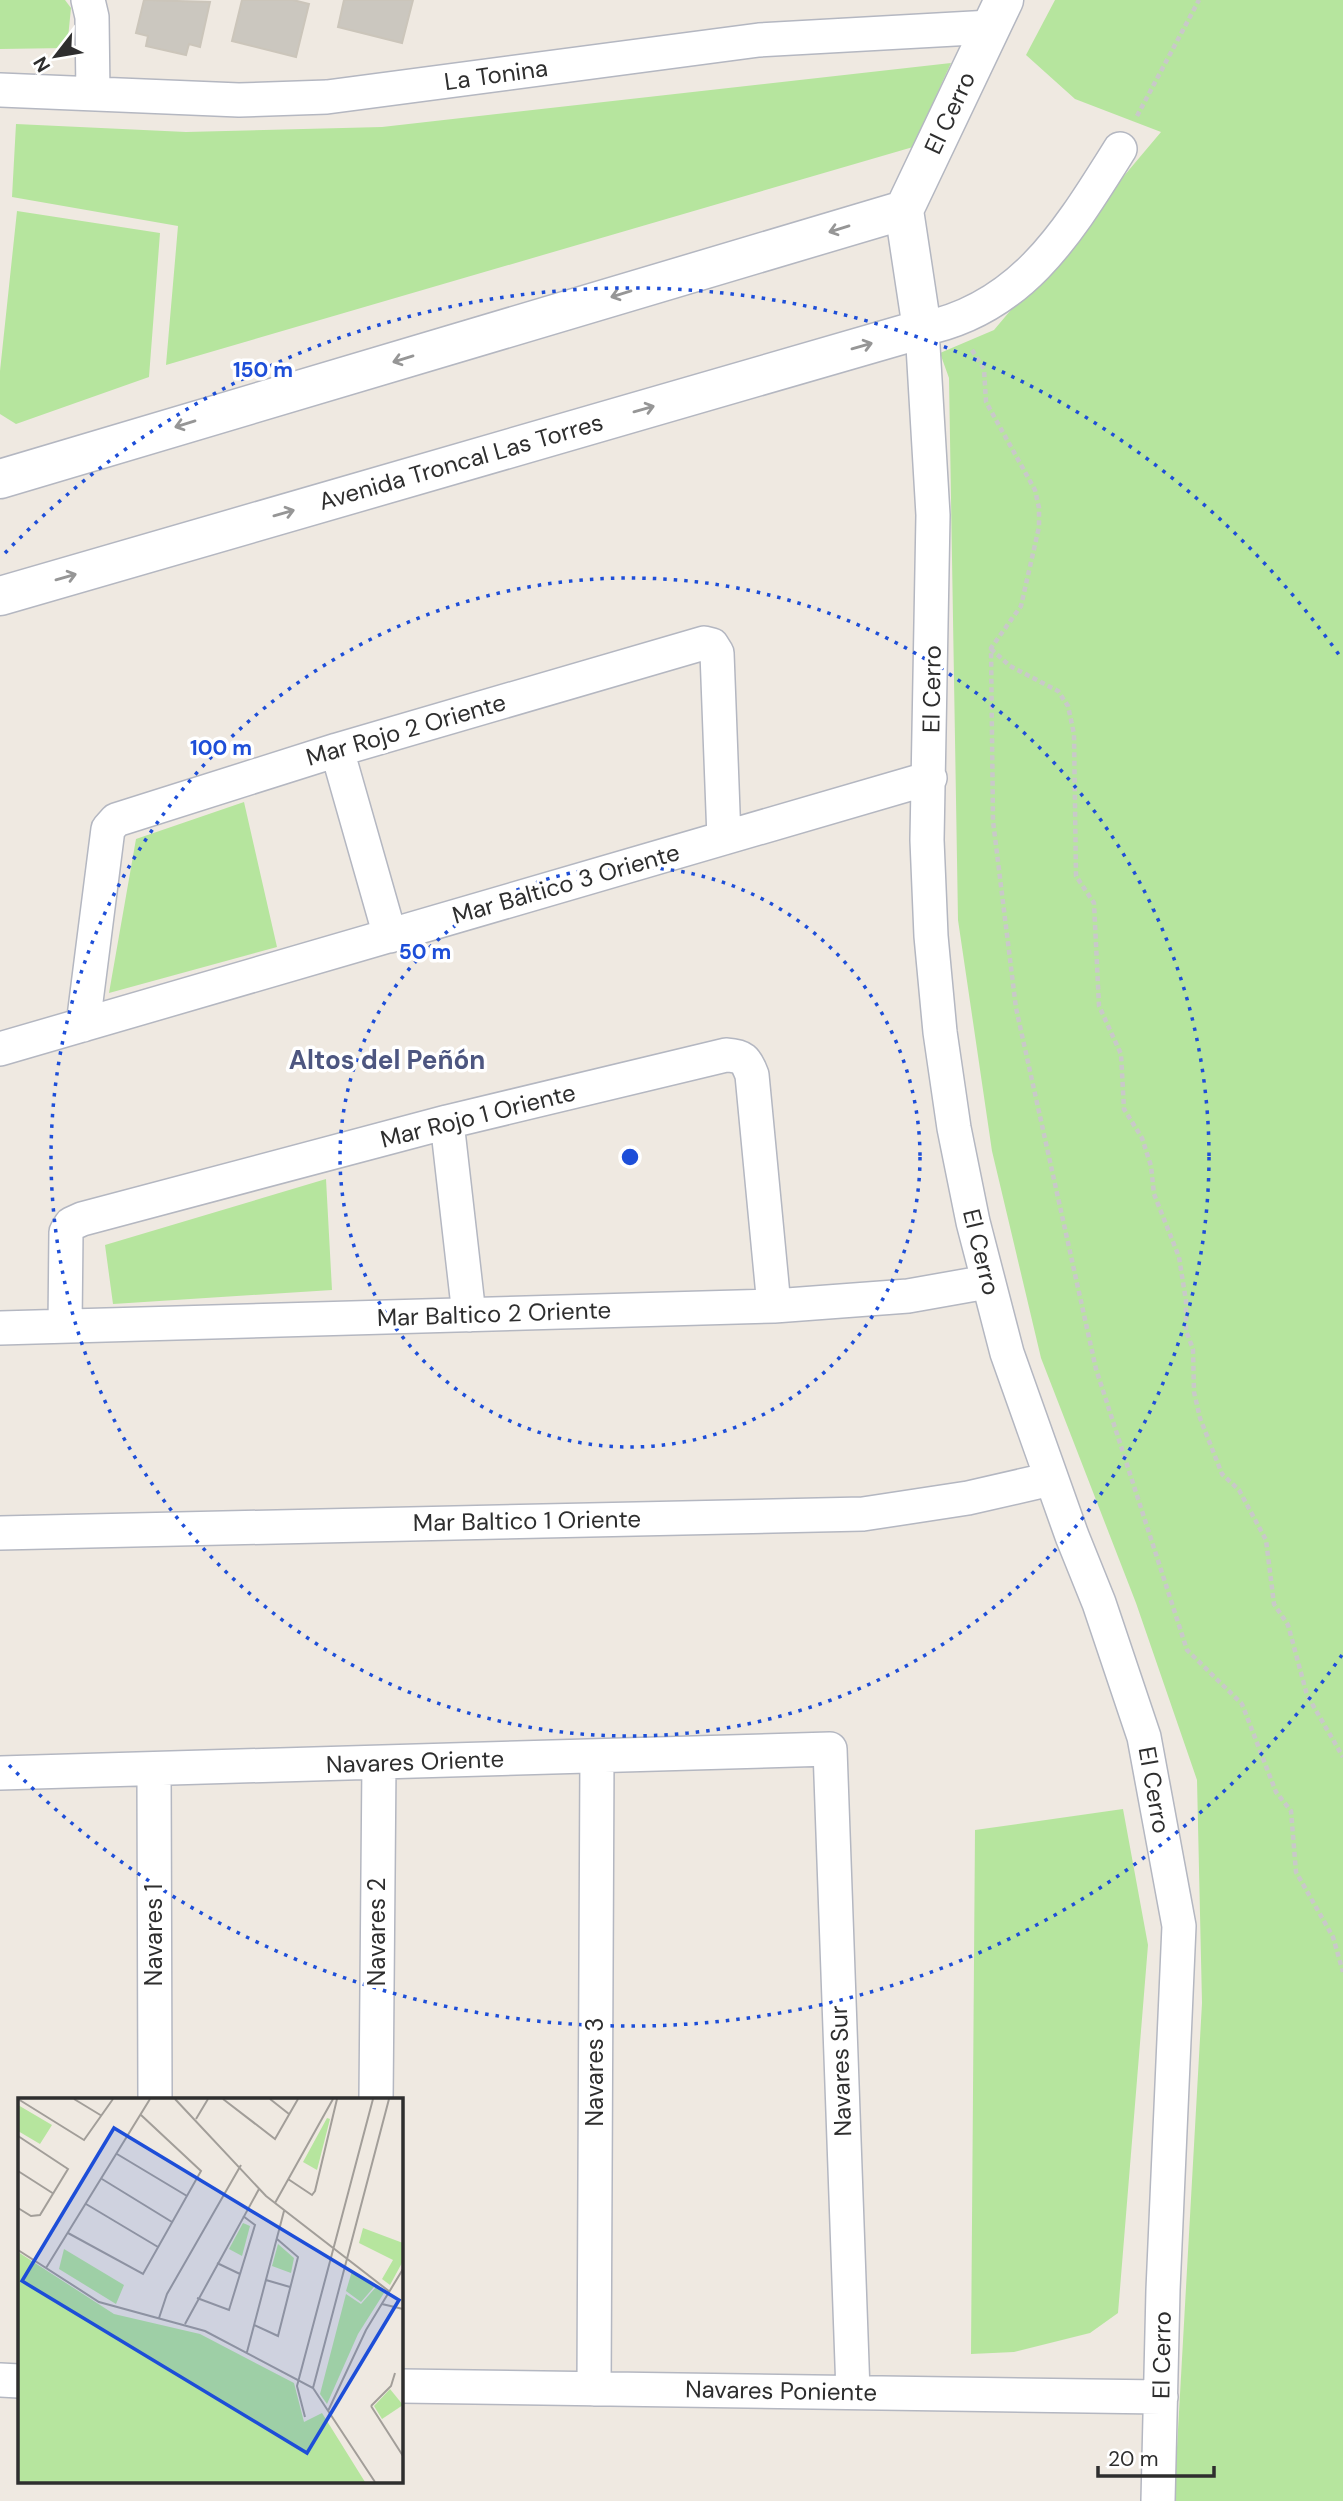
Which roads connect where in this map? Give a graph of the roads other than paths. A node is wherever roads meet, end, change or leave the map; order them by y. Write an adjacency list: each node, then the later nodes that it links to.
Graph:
1 (88, 0): 4 (street)
2 (998, 13): 4 (street, La Tonina); 6 (street, El Cerro)
3 (0, 90): 4 (street, La Tonina)
4 (93, 94)
5 (1120, 149): 7 (street)
6 (904, 210): 7 (street, El Cerro); 8 (street, one-way to 8)
7 (937, 326): 9 (street, Avenida Troncal Las Torres, one-way to 7); 11 (street, El Cerro)
8 (0, 479)
9 (0, 596)
10 (337, 750): 12 (street, Mar Rojo 2 Oriente); 13 (street); 14 (street, Mar Rojo 2 Oriente)
11 (930, 778): 12 (street, Mar Baltico 3 Oriente); 17 (street, El Cerro)
12 (724, 838): 13 (street, Mar Baltico 3 Oriente)
13 (390, 936): 14 (street, Mar Baltico 3 Oriente)
14 (83, 1025): 15 (street, Mar Baltico 3 Oriente)
15 (0, 1049)
16 (447, 1122): 18 (street, Mar Rojo 1 Oriente); 19 (street); 20 (street, Mar Rojo 1 Oriente)
17 (987, 1282): 18 (street, Mar Baltico 2 Oriente); 22 (street, El Cerro)
18 (774, 1306): 19 (street, Mar Baltico 2 Oriente)
19 (469, 1315): 20 (street, Mar Baltico 2 Oriente)
20 (65, 1326): 21 (street, Mar Baltico 2 Oriente)
21 (0, 1328)
22 (1051, 1479): 23 (street, Mar Baltico 1 Oriente); 36 (street, El Cerro)
23 (0, 1533)
24 (830, 1749): 25 (street, Navares Oriente); 35 (street, Navares Sur)
25 (597, 1756): 26 (street, Navares Oriente); 34 (street, Navares 3)
26 (379, 1763): 27 (street, Navares Oriente); 30 (street, Navares 2)
27 (154, 1769): 28 (street, Navares Oriente); 29 (street, Navares 1)
28 (0, 1773)
29 (155, 2098)
30 (376, 2098)
31 (0, 2380): 32 (street)
32 (18, 2381)
33 (402, 2386): 34 (street, Navares Poniente)
34 (594, 2389): 35 (street, Navares Poniente)
35 (853, 2392): 36 (street, Navares Poniente)
36 (1161, 2397): 37 (street, El Cerro)
37 (1158, 2501)

